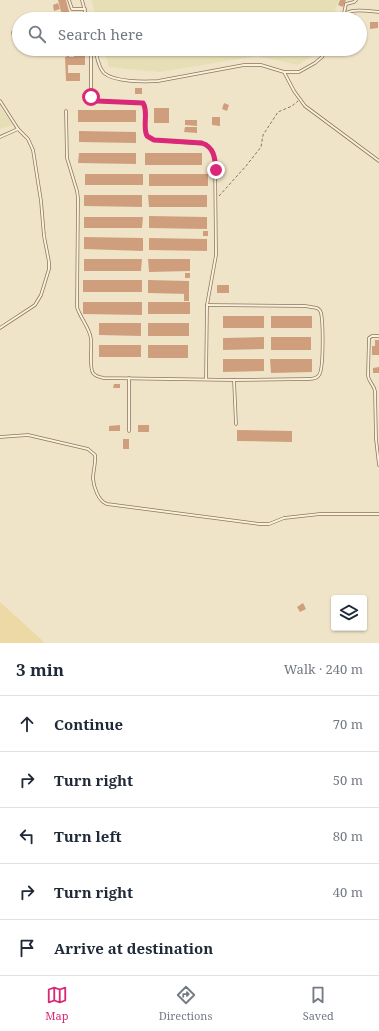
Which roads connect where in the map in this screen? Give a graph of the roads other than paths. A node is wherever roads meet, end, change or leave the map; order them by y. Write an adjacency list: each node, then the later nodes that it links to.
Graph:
1 (69, 0): 4 (lane)
2 (82, 0): 4 (lane)
3 (356, 0): 6 (lane)
4 (85, 9): 5 (lane)
5 (86, 12)
6 (344, 12)
7 (350, 12): 8 (lane)
8 (379, 12)
9 (91, 56): 18 (lane)
10 (97, 56): 12 (lane)
11 (323, 56): 12 (lane)
12 (284, 72): 17 (lane)
13 (0, 101): 15 (lane)
14 (66, 111): 21 (lane)
15 (18, 130): 16 (lane); 19 (lane)
16 (0, 136)
17 (378, 160)
18 (207, 305): 22 (lane); 23 (lane)
19 (0, 328)
20 (379, 336): 27 (lane)
21 (129, 378): 22 (lane); 25 (lane)
22 (206, 379): 23 (lane)
23 (234, 380): 24 (lane)
24 (236, 424)
25 (129, 431)
26 (0, 437): 28 (lane)
27 (379, 465)
28 (379, 514)

